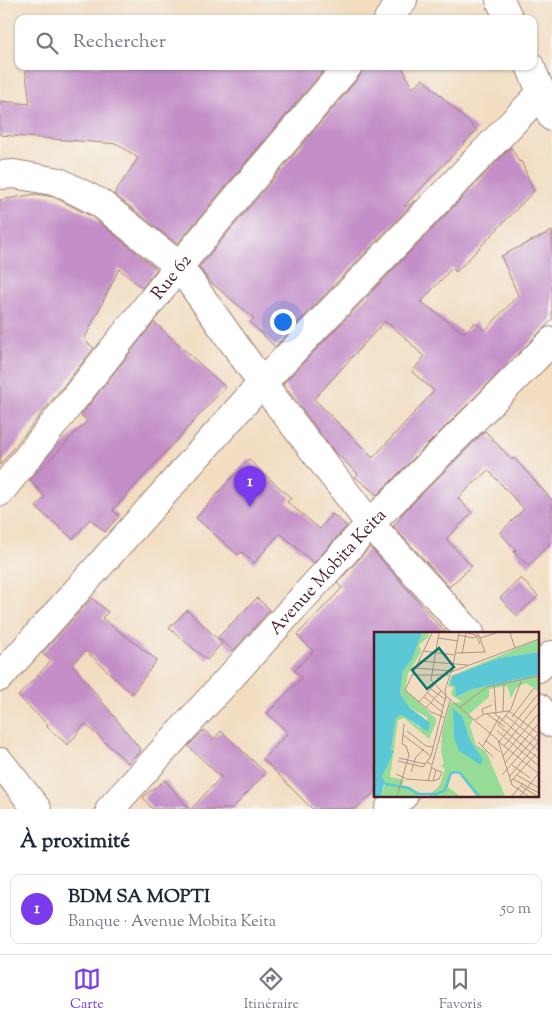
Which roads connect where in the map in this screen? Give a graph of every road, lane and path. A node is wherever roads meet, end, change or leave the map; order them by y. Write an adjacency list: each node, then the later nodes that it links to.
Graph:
1 (403, 0): 3 (street)
2 (500, 0): 4 (street)
3 (391, 15)
4 (507, 15)
5 (345, 70): 9 (street, Rue 62)
6 (532, 70): 7 (street)
7 (547, 104): 11 (street)
8 (0, 175): 9 (street)
9 (179, 266): 11 (street); 12 (street, Rue 62)
10 (552, 341): 13 (street, Avenue Mobita Keita)
11 (262, 383): 13 (street); 17 (street)
12 (0, 492)
13 (370, 524): 14 (street); 23 (street, Avenue Mobita Keita)
14 (469, 632)
15 (552, 655): 16 (street)
16 (540, 666)
17 (0, 676)
18 (540, 710): 19 (street)
19 (552, 722)
20 (0, 762): 22 (street)
21 (403, 796): 24 (street)
22 (38, 809)
23 (110, 809)
24 (389, 809)

